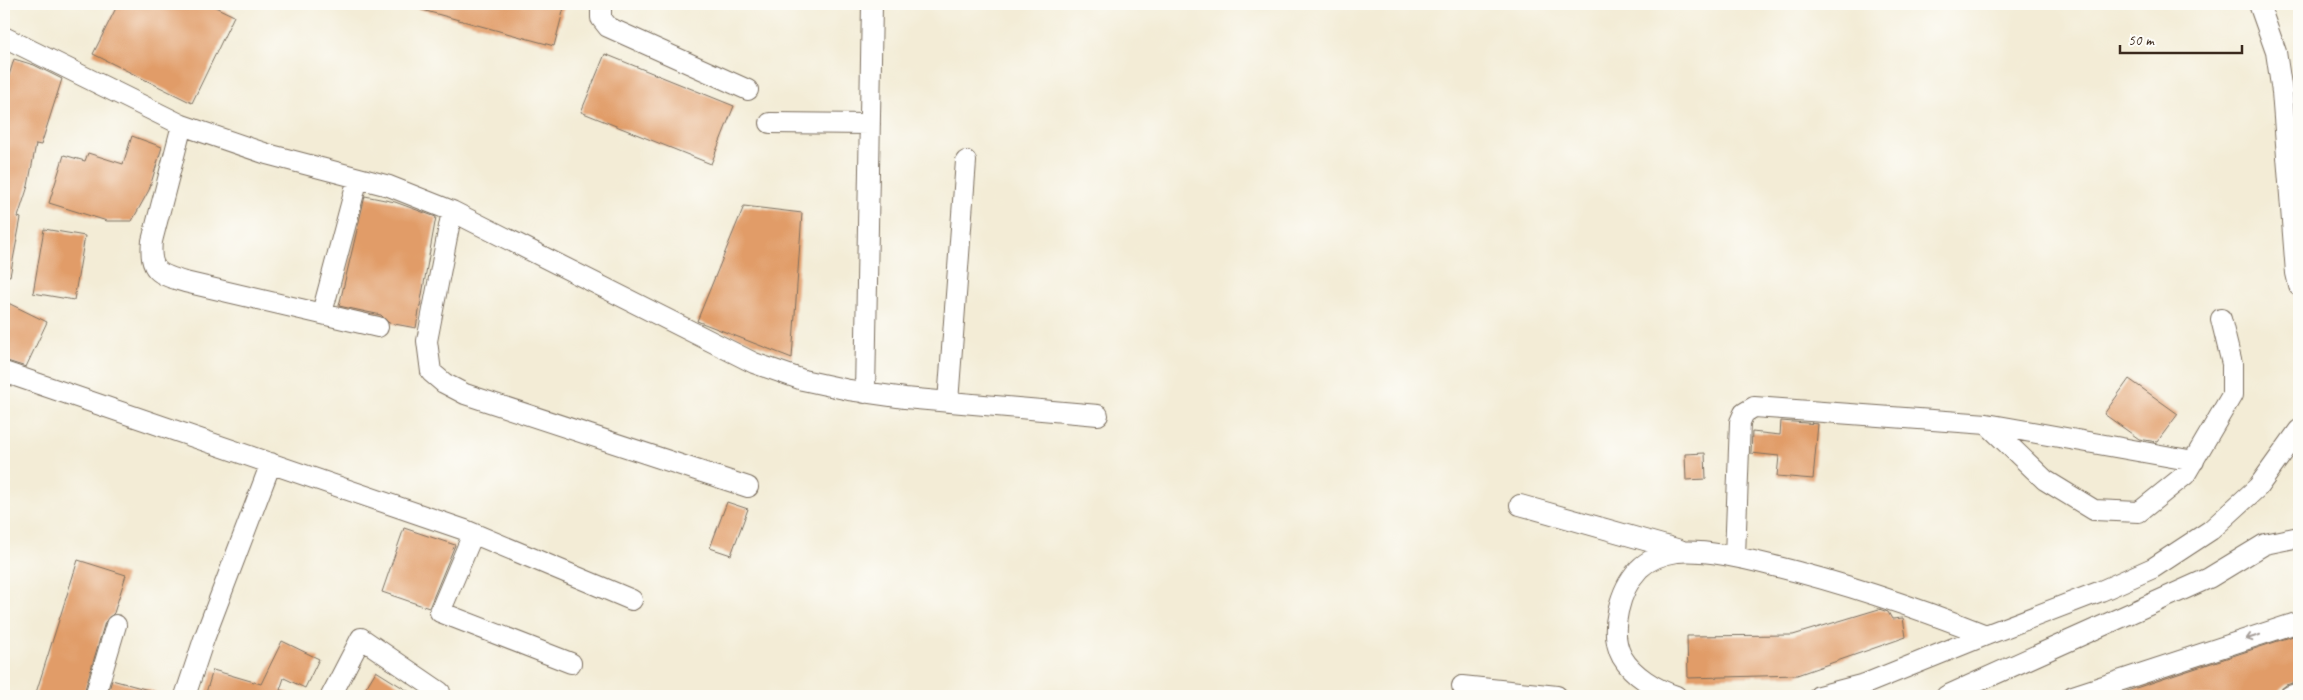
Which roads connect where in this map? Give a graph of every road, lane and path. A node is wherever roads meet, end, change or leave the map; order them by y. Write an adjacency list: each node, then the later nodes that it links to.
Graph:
1 (601, 4): 5 (street)
2 (872, 4): 7 (street)
3 (2259, 4): 12 (street)
4 (4, 37): 8 (street)
5 (748, 90)
6 (770, 123): 7 (street)
7 (870, 124): 17 (street)
8 (182, 125): 10 (street); 13 (street)
9 (966, 161): 18 (street)
10 (358, 178): 11 (street); 13 (street)
11 (452, 211): 17 (street); 24 (street)
12 (2299, 286)
13 (322, 313): 15 (street)
14 (2221, 319): 22 (street)
15 (378, 327)
16 (4, 372): 23 (street)
17 (866, 392): 18 (street)
18 (948, 402): 19 (street)
19 (1098, 415)
20 (1987, 424): 22 (street); 22 (street); 29 (street)
21 (2299, 430): 33 (street)
22 (2194, 461)
23 (271, 463): 26 (street); 39 (street)
24 (748, 487)
25 (1520, 505): 28 (street)
26 (473, 534): 30 (street); 34 (street)
27 (2299, 537): 44 (street)
28 (1691, 553): 29 (street); 42 (street)
29 (1735, 556): 33 (street)
30 (632, 600)
31 (2299, 622): 45 (street, one-way to 45)
32 (116, 625): 38 (street)
33 (1986, 635): 43 (street)
34 (571, 663)
35 (1462, 686): 41 (street)
36 (440, 692): 40 (street)
37 (2299, 695): 46 (street)
38 (95, 696)
39 (185, 696)
40 (331, 696)
41 (1556, 696)
42 (1676, 696)
43 (1819, 696)
44 (1946, 696)
45 (2076, 696)
46 (2290, 696)

